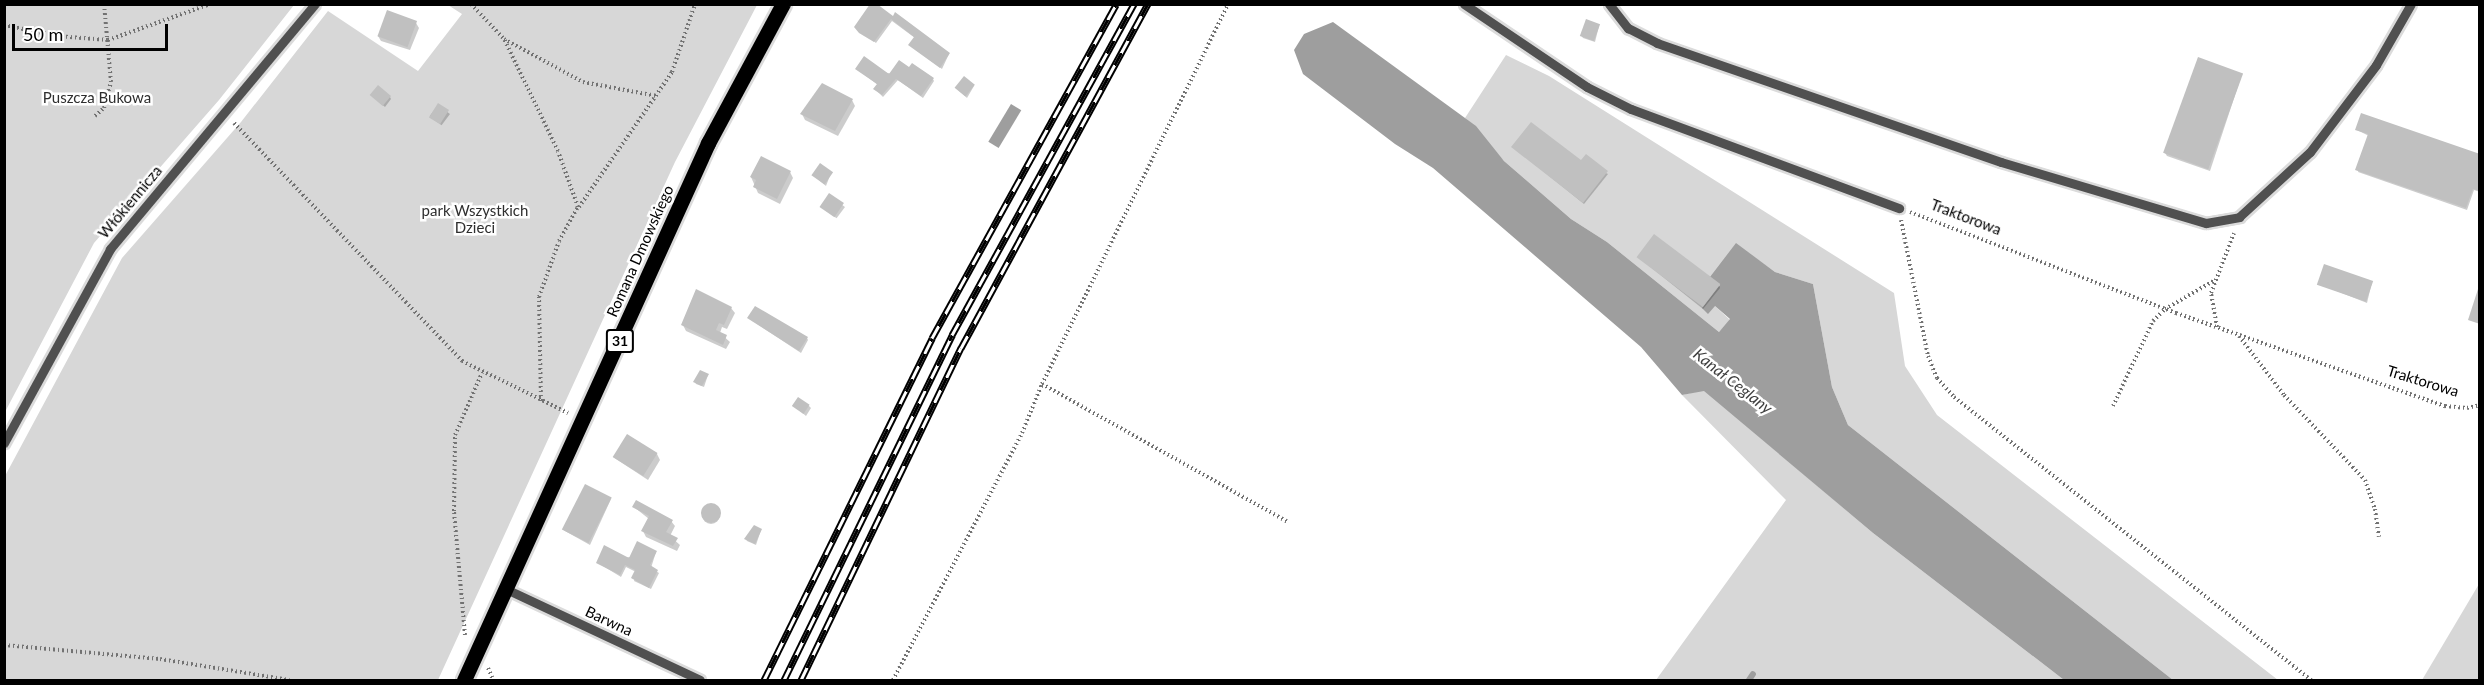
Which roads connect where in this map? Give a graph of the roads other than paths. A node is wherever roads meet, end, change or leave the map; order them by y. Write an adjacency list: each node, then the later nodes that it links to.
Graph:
1 (315, 4): 7 (lane, Włókiennicza)
2 (783, 4): 8 (main road, Romana Dmowskiego / 31)
3 (1464, 4): 6 (lane)
4 (1610, 4): 5 (lane)
5 (2411, 4)
6 (1899, 208)
7 (4, 443)
8 (506, 589): 9 (main road, Romana Dmowskiego / 31); 10 (lane, Barwna)
9 (464, 681)
10 (700, 681)

